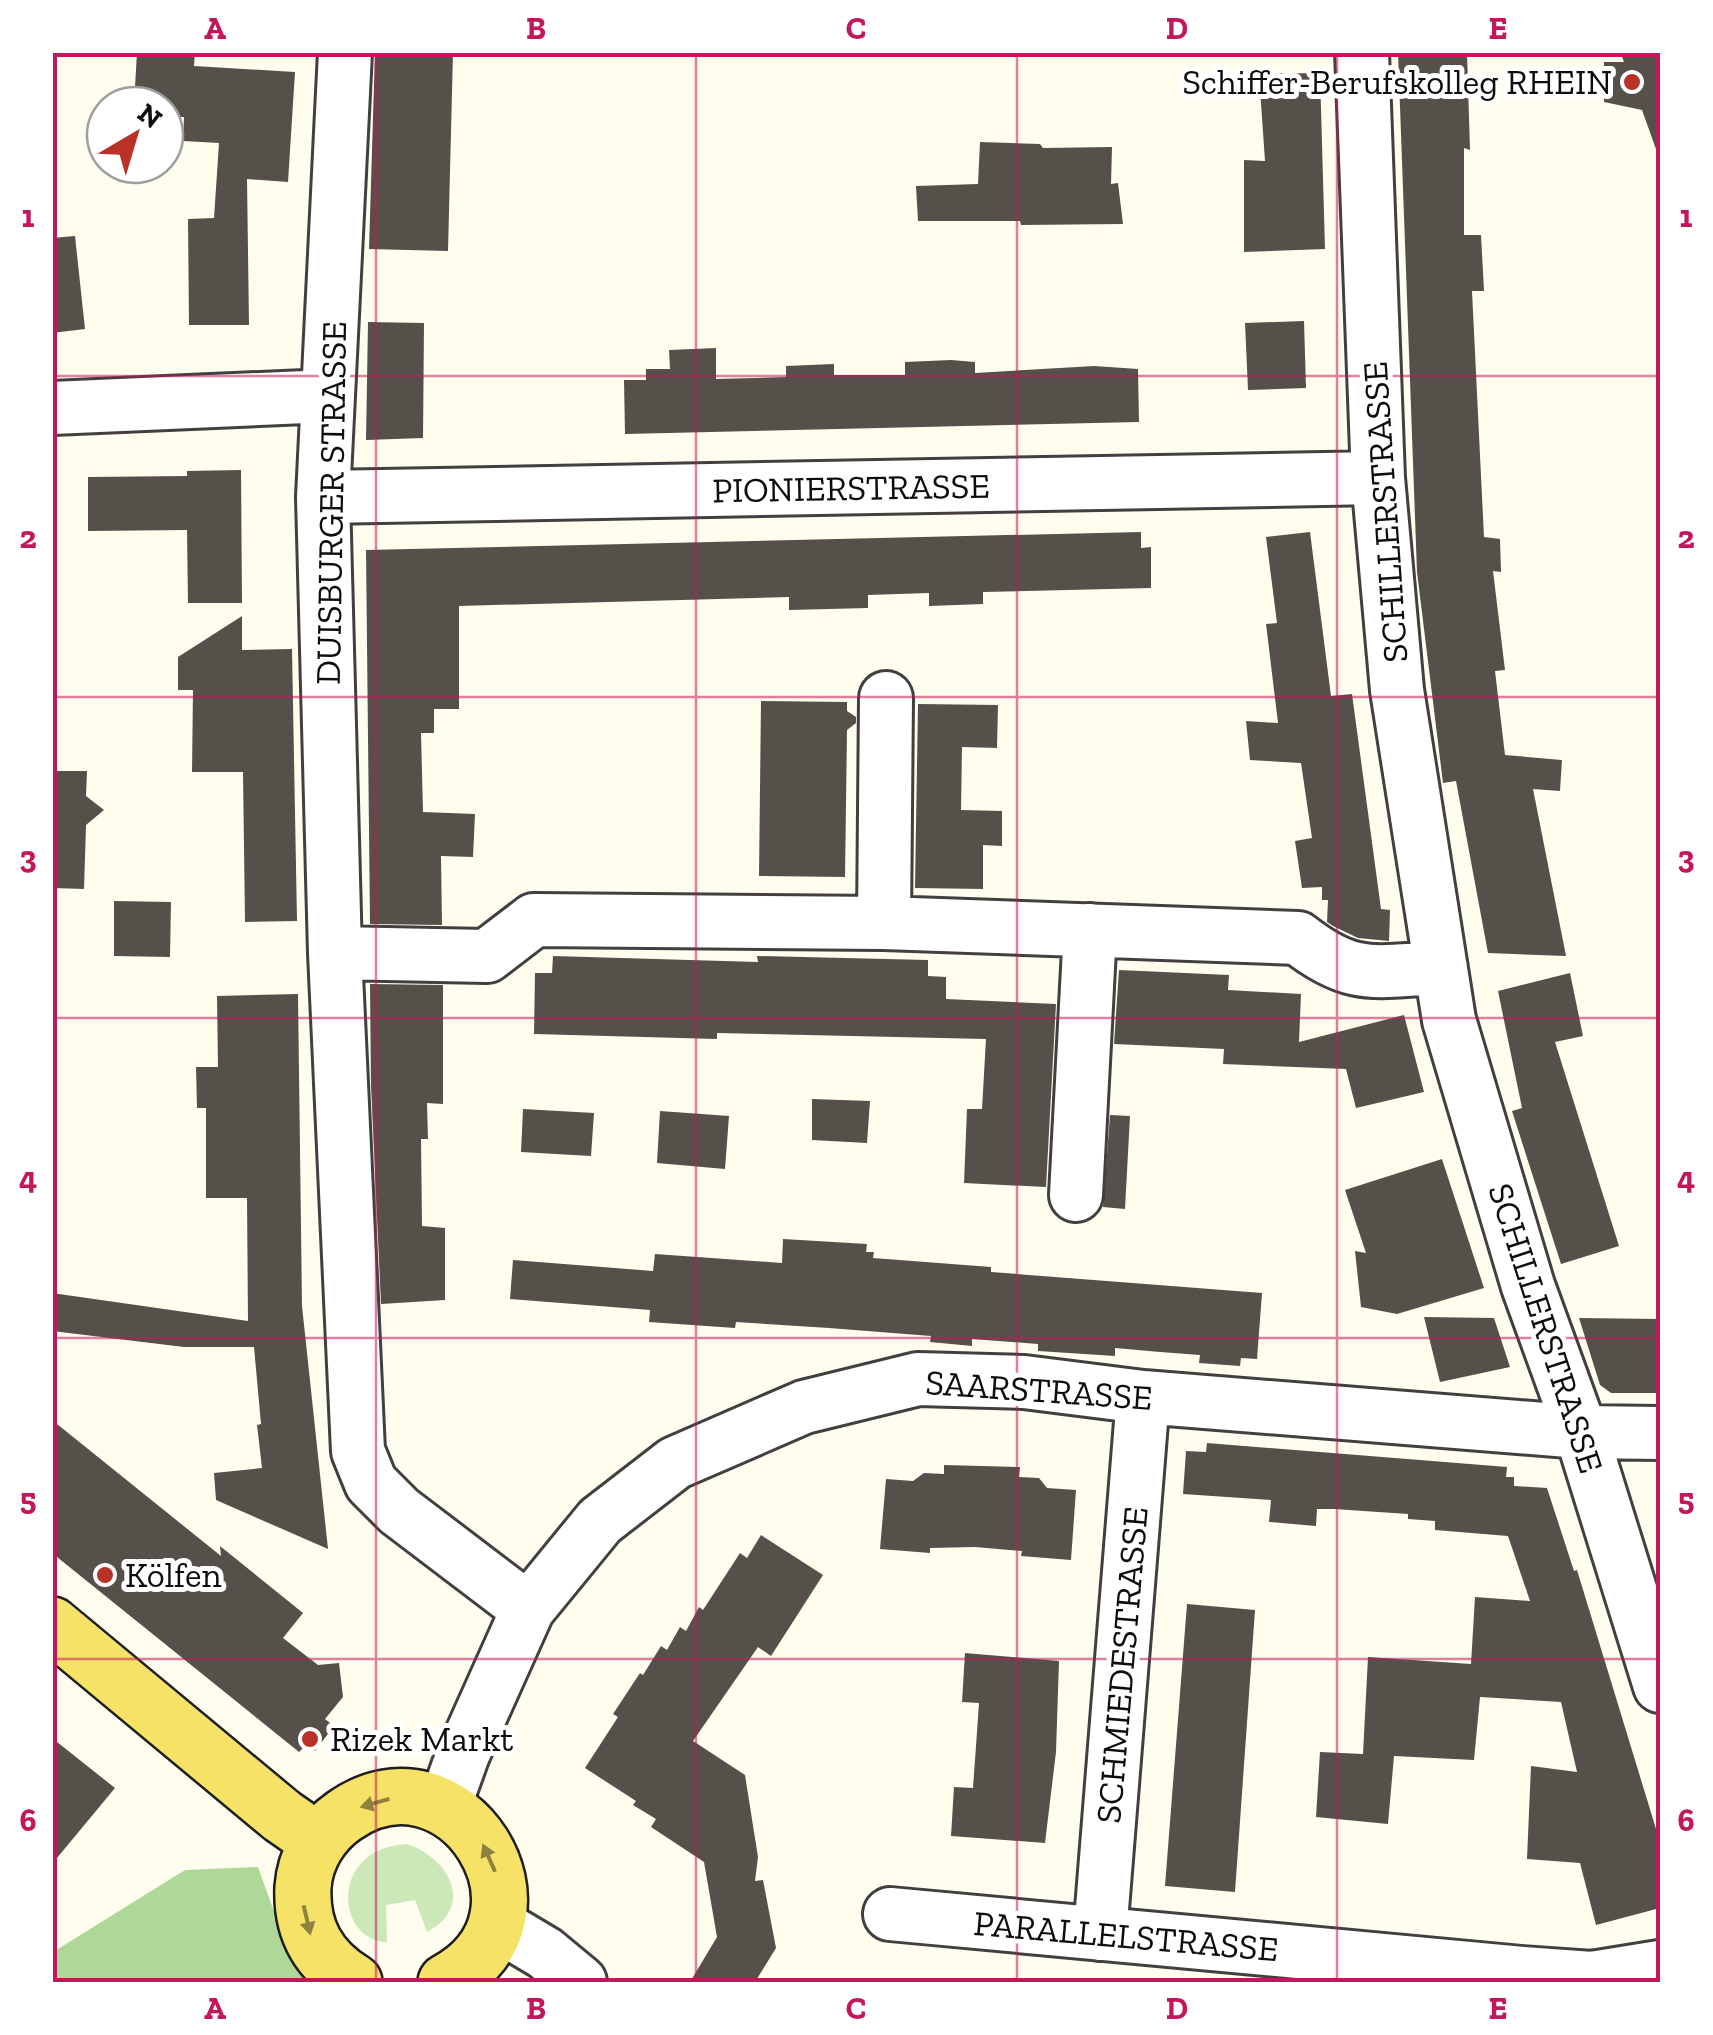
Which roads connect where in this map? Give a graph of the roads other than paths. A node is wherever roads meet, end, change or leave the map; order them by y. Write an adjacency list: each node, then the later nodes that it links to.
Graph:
1 (345, 52): 3 (street, DUISBURGER STRASSE)
2 (1362, 52): 5 (street, SCHILLERSTRASSE)
3 (328, 396): 4 (street); 6 (street, DUISBURGER STRASSE)
4 (52, 408)
5 (1378, 478): 6 (street, PIONIERSTRASSE); 11 (street, SCHILLERSTRASSE)
6 (324, 497): 10 (street, DUISBURGER STRASSE)
7 (886, 698): 8 (street)
8 (884, 923): 9 (street); 10 (street)
9 (1090, 930): 11 (street); 12 (street)
10 (335, 953): 16 (street, DUISBURGER STRASSE)
11 (1440, 968): 14 (street, SCHILLERSTRASSE)
12 (1076, 1195)
13 (1143, 1396): 14 (street, SAARSTRASSE); 16 (street, SAARSTRASSE); 23 (street, SCHMIEDESTRASSE)
14 (1581, 1432): 15 (street, SAARSTRASSE); 18 (street, SCHILLERSTRASSE)
15 (1660, 1434)
16 (528, 1609): 19 (street, SAARSTRASSE)
17 (52, 1625): 20 (main road)
18 (1660, 1686)
19 (444, 1807): 20 (main road, one-way to 20); 22 (main road, one-way to 19)
20 (318, 1841): 25 (main road, one-way to 25)
21 (890, 1914): 23 (street, PARALLELSTRASSE)
22 (498, 1925): 26 (main road); 27 (street)
23 (1100, 1934): 24 (street, PARALLELSTRASSE)
24 (1660, 1966)
25 (354, 1982)
26 (446, 1982)
27 (580, 1982)

